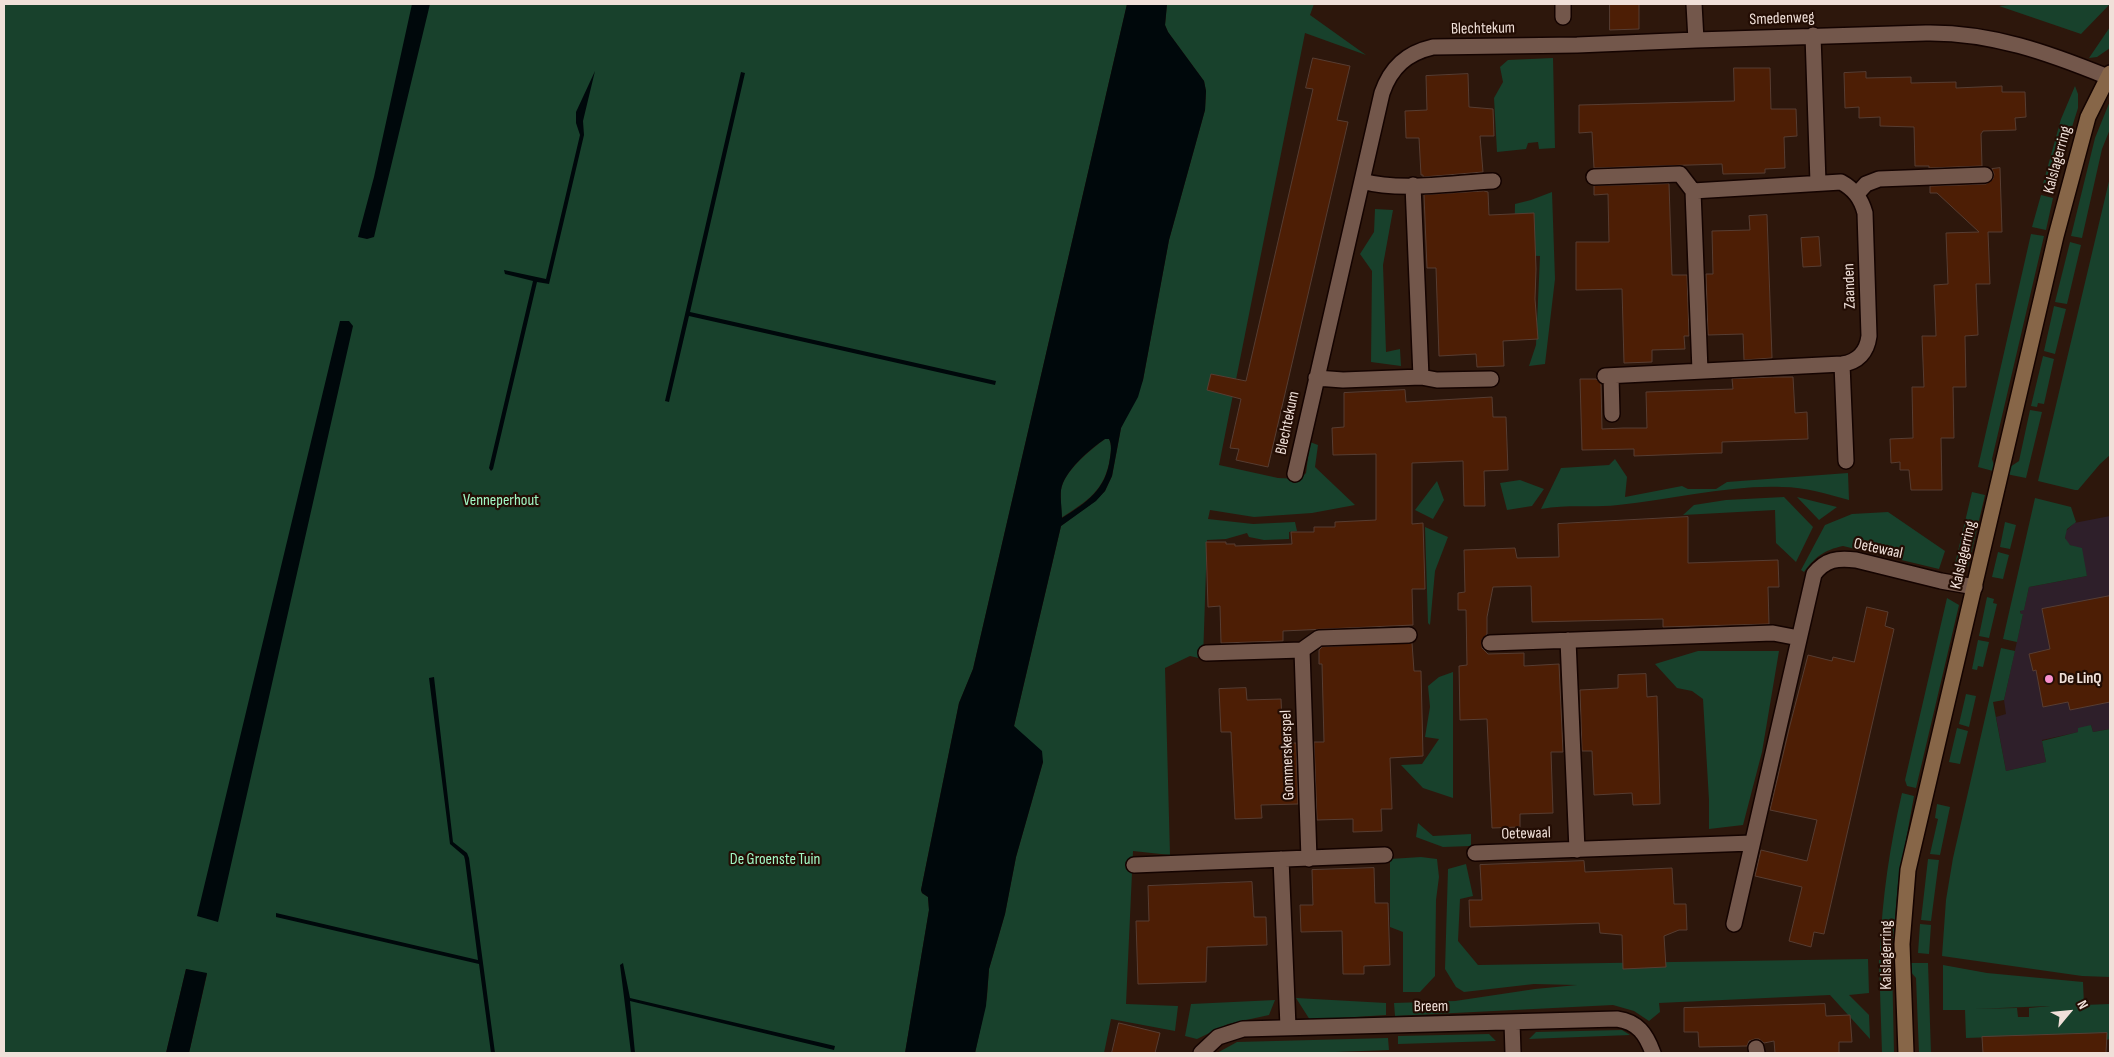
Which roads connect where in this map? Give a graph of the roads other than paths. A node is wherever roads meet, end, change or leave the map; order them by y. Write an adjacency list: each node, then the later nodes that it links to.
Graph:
1 (1694, 4): 3 (street)
2 (1813, 36): 3 (street, Smedenweg); 4 (street, Smedenweg); 9 (street)
3 (1696, 40): 7 (street, Blechtekum)
4 (2109, 75): 21 (street, Kalslagerring)
5 (1985, 175): 12 (street)
6 (1594, 177): 11 (street)
7 (1362, 181): 10 (street); 16 (street, Blechtekum)
8 (1493, 181): 10 (street)
9 (1818, 183): 11 (street); 12 (street)
10 (1413, 186): 15 (street)
11 (1694, 191): 14 (street)
12 (1857, 194): 13 (street, Zaanden)
13 (1842, 364): 14 (street, Zaanden); 19 (street)
14 (1700, 371): 18 (street, Zaanden)
15 (1421, 377): 16 (street, Blechtekum); 17 (street, Blechtekum)
16 (1316, 378): 20 (street, Blechtekum)
17 (1491, 379)
18 (1612, 414)
19 (1846, 461)
20 (1295, 474)
21 (1975, 587): 23 (street, Oetewaal); 41 (street, Kalslagerring)
22 (1409, 635): 26 (street)
23 (1800, 638): 24 (street); 28 (street, Oetewaal)
24 (1568, 640): 25 (street); 29 (street)
25 (1490, 643)
26 (1302, 650): 27 (street); 33 (street, Gommerskerspel)
27 (1206, 653)
28 (1752, 843): 29 (street, Oetewaal); 35 (street, Oetewaal)
29 (1577, 850): 30 (street, Oetewaal)
30 (1475, 853)
31 (1385, 855): 33 (street)
32 (1281, 859): 33 (street); 34 (street); 37 (street)
33 (1309, 859)
34 (1134, 865)
35 (1734, 924)
36 (1512, 1022): 37 (street, Breem); 39 (street); 40 (street, Breem)
37 (1288, 1027): 38 (street, Breem)
38 (1201, 1053)
39 (1512, 1053)
40 (1653, 1053)
41 (1906, 1053)

